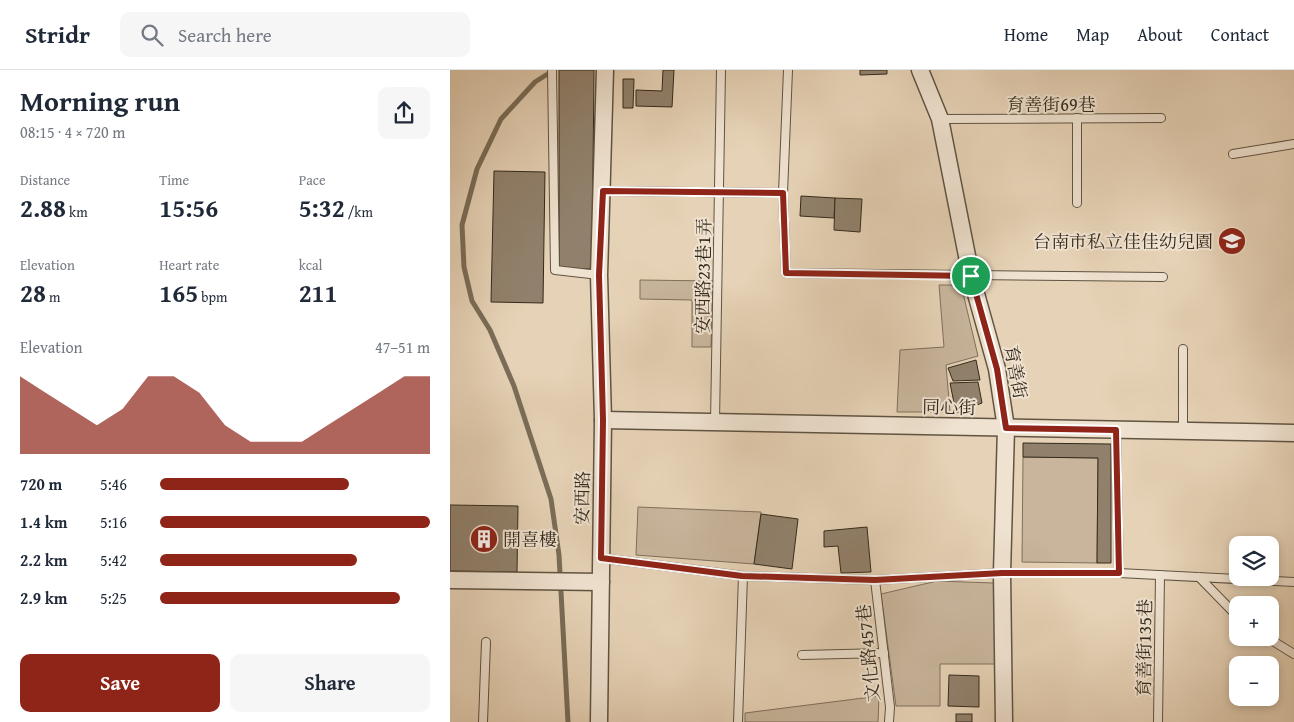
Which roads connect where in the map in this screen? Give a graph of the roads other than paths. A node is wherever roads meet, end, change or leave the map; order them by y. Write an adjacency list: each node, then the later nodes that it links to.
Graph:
1 (552, 70): 15 (lane)
2 (605, 70): 11 (street, 安西路)
3 (721, 70): 12 (lane, 安西路23巷1弄)
4 (788, 70): 13 (lane)
5 (920, 70): 8 (street, 育善街)
6 (1077, 118): 7 (lane, 育善街69巷); 8 (lane, 育善街69巷); 14 (lane)
7 (1161, 118)
8 (940, 119): 16 (street, 育善街)
9 (1294, 144): 10 (lane)
10 (1233, 154)
11 (603, 191): 12 (lane); 15 (street, 安西路)
12 (719, 192): 13 (lane); 20 (lane, 安西路23巷1弄)
13 (783, 193): 16 (lane)
14 (1077, 203)
15 (599, 275): 19 (street, 安西路)
16 (971, 276): 17 (lane); 21 (street, 育善街)
17 (1162, 277)
18 (1183, 349): 23 (lane)
19 (603, 420): 20 (street, 同心街); 25 (street, 安西路)
20 (715, 422): 21 (street, 同心街)
21 (1006, 428): 22 (street, 同心街); 26 (street, 育善街)
22 (1116, 430): 23 (street, 同心街); 27 (lane)
23 (1183, 431): 24 (street, 同心街)
24 (1294, 433)
25 (601, 558): 29 (lane, 育善街135巷); 33 (street, 安西路)
26 (1002, 573): 27 (lane, 育善街135巷); 32 (lane, 育善街135巷); 45 (street, 育善街)
27 (1119, 573): 28 (lane, 育善街135巷)
28 (1160, 575): 30 (lane, 育善街135巷); 46 (lane, 育善街135巷)
29 (742, 576): 32 (lane, 育善街135巷); 43 (lane)
30 (1199, 577): 34 (lane, 育善街135巷); 35 (lane)
31 (450, 580): 33 (street)
32 (875, 580): 38 (lane, 文化路457巷)
33 (601, 582): 42 (street, 安西路)
34 (1294, 582)
35 (1229, 608)
36 (486, 642): 41 (lane)
37 (1279, 645): 39 (lane)
38 (884, 653): 40 (lane); 44 (lane, 文化路457巷)
39 (1294, 654)
40 (802, 655)
41 (483, 722)
42 (599, 722)
43 (738, 722)
44 (889, 722)
45 (1004, 722)
46 (1158, 722)

